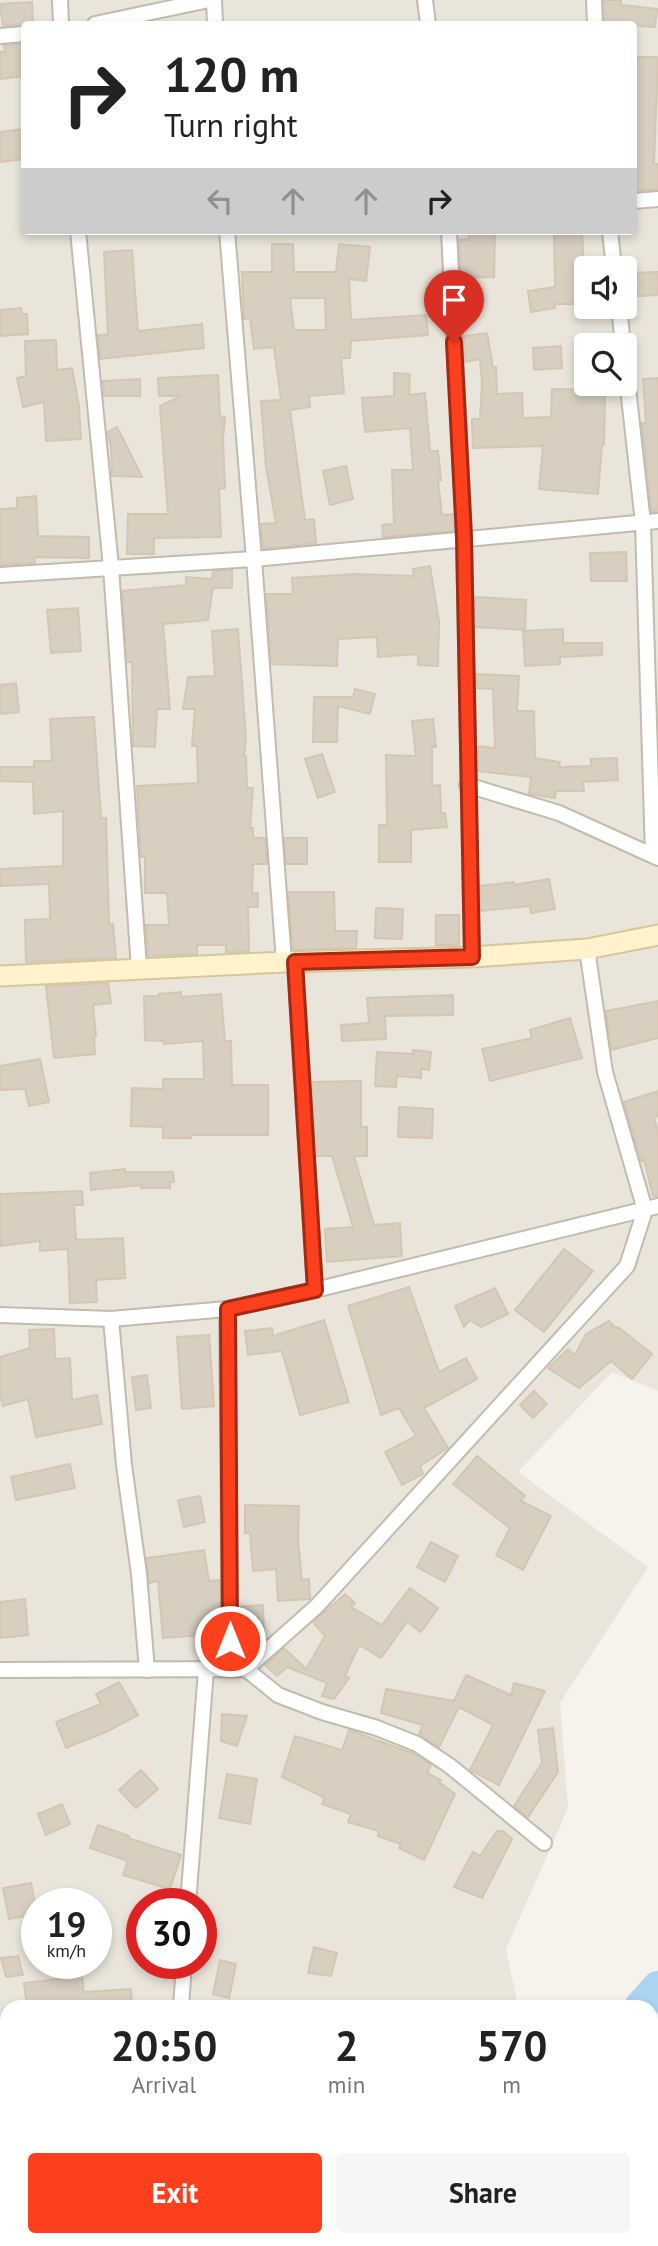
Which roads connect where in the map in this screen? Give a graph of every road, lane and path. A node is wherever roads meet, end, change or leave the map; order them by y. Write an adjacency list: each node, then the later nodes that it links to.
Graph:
1 (60, 0): 5 (street)
2 (211, 0): 6 (street); 7 (street)
3 (425, 0): 8 (street)
4 (594, 0): 9 (street)
5 (61, 21)
6 (110, 21)
7 (214, 21)
8 (428, 21)
9 (595, 21)
10 (21, 34): 11 (street)
11 (0, 36)
12 (658, 199): 13 (street)
13 (637, 201)
14 (79, 235): 24 (street)
15 (227, 235): 23 (street)
16 (449, 235): 22 (street)
17 (610, 235): 18 (street)
18 (613, 256)
19 (629, 396): 21 (street)
20 (658, 521): 21 (street)
21 (643, 523): 22 (street); 27 (street)
22 (464, 537): 23 (street); 26 (street)
23 (254, 559): 24 (street); 31 (street)
24 (111, 567): 25 (street); 32 (street)
25 (0, 575)
26 (467, 785): 27 (street); 30 (street)
27 (655, 857)
28 (658, 935): 29 (street)
29 (587, 949): 30 (street); 34 (street)
30 (472, 957): 31 (street)
31 (289, 962): 32 (street); 35 (street)
32 (139, 968): 33 (street)
33 (0, 976)
34 (652, 1208): 35 (street); 40 (street)
35 (315, 1290): 36 (street)
36 (228, 1309): 38 (street); 39 (street)
37 (0, 1315): 38 (street)
38 (111, 1319): 42 (street)
39 (230, 1669): 40 (street); 43 (street)
40 (246, 1669): 44 (street)
41 (0, 1670): 42 (street)
42 (147, 1670): 43 (street)
43 (206, 1670): 45 (street)
44 (544, 1843)
45 (189, 1888)
46 (183, 1979): 47 (street)
47 (181, 2000)

